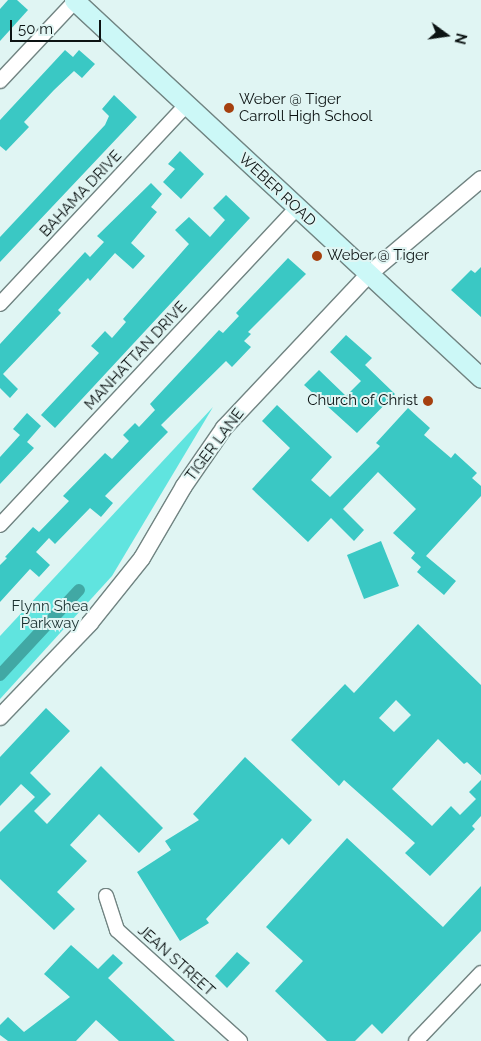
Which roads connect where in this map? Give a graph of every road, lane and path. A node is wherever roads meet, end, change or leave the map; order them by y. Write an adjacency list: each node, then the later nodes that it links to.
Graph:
1 (75, 1): 2 (street); 3 (main road, WEBER ROAD)
2 (0, 81)
3 (186, 105): 5 (main road, WEBER ROAD); 7 (street, BAHAMA DRIVE)
4 (481, 179): 6 (street, TIGER LANE)
5 (296, 208): 6 (main road, WEBER ROAD); 9 (street, MANHATTAN DRIVE)
6 (368, 275): 8 (main road, WEBER ROAD); 10 (street, TIGER LANE)
7 (0, 304)
8 (481, 378)
9 (0, 525)
10 (0, 717)
11 (106, 896): 13 (street, JEAN STREET)
12 (481, 973): 14 (street)
13 (240, 1041)
14 (416, 1041)

